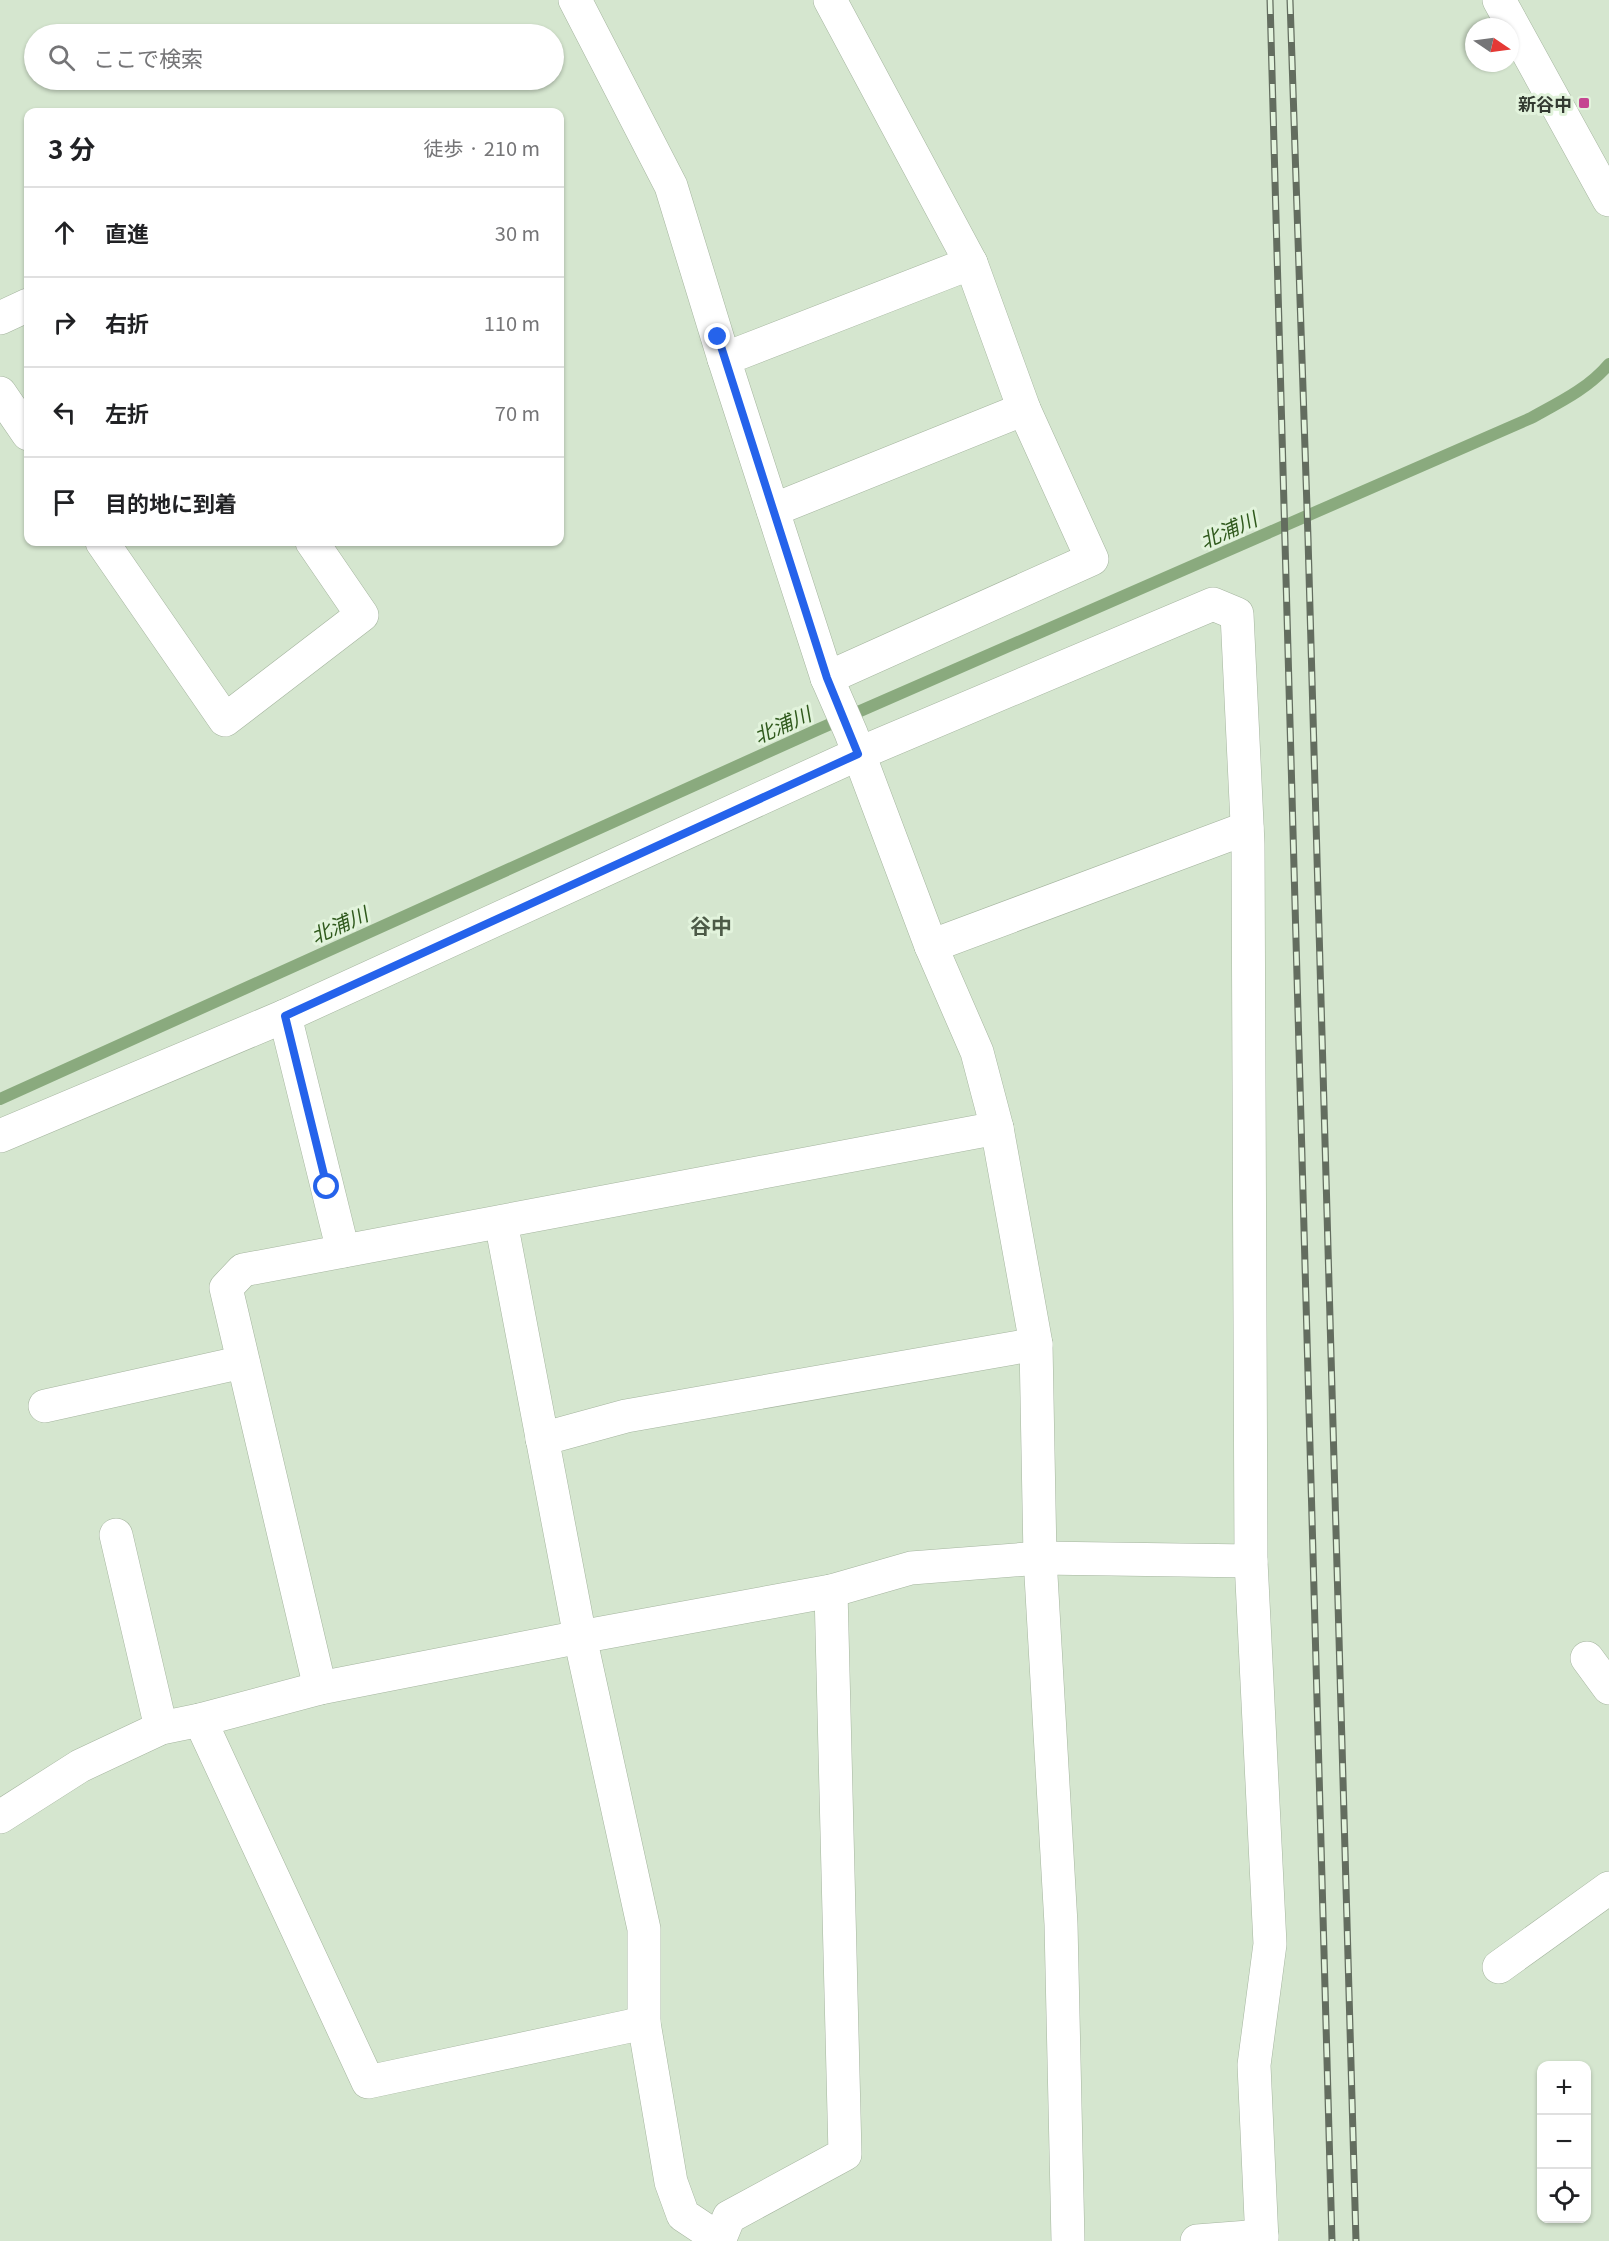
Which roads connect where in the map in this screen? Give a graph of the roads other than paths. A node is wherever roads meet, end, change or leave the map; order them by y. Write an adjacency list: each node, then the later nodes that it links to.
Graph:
1 (575, 0): 8 (street)
2 (830, 0): 5 (street)
3 (1499, 0): 4 (street)
4 (1609, 200)
5 (971, 263): 8 (street); 10 (street)
6 (24, 307): 7 (street)
7 (0, 318)
8 (724, 359): 12 (street)
9 (0, 393): 11 (street)
10 (1024, 409): 12 (street); 15 (street)
11 (24, 429)
12 (773, 510): 15 (street)
13 (105, 546): 14 (street)
14 (315, 546)
15 (827, 678): 16 (street)
16 (850, 732): 17 (street); 18 (street); 19 (street)
17 (1247, 828): 18 (street); 30 (street)
18 (931, 946): 20 (street)
19 (285, 1016): 21 (street); 23 (street)
20 (997, 1128): 22 (street); 24 (street)
21 (0, 1136)
22 (501, 1222): 23 (street); 27 (street)
23 (343, 1251): 25 (street)
24 (1036, 1344): 27 (street); 29 (street)
25 (243, 1362): 26 (street); 34 (street)
26 (45, 1406)
27 (542, 1439): 32 (street)
28 (116, 1535): 37 (street)
29 (1040, 1558): 30 (street); 31 (street); 44 (street)
30 (1251, 1562): 42 (street)
31 (831, 1591): 32 (street); 43 (street)
32 (580, 1636): 34 (street); 41 (street)
33 (1587, 1658): 35 (street)
34 (320, 1688): 36 (street)
35 (1609, 1688)
36 (200, 1720): 37 (street); 41 (street)
37 (161, 1728): 38 (street)
38 (0, 1817)
39 (1609, 1888): 40 (street)
40 (1499, 1967)
41 (644, 2023): 43 (street)
42 (1262, 2239): 45 (street)
43 (719, 2240)
44 (1068, 2241)
45 (1197, 2241)

